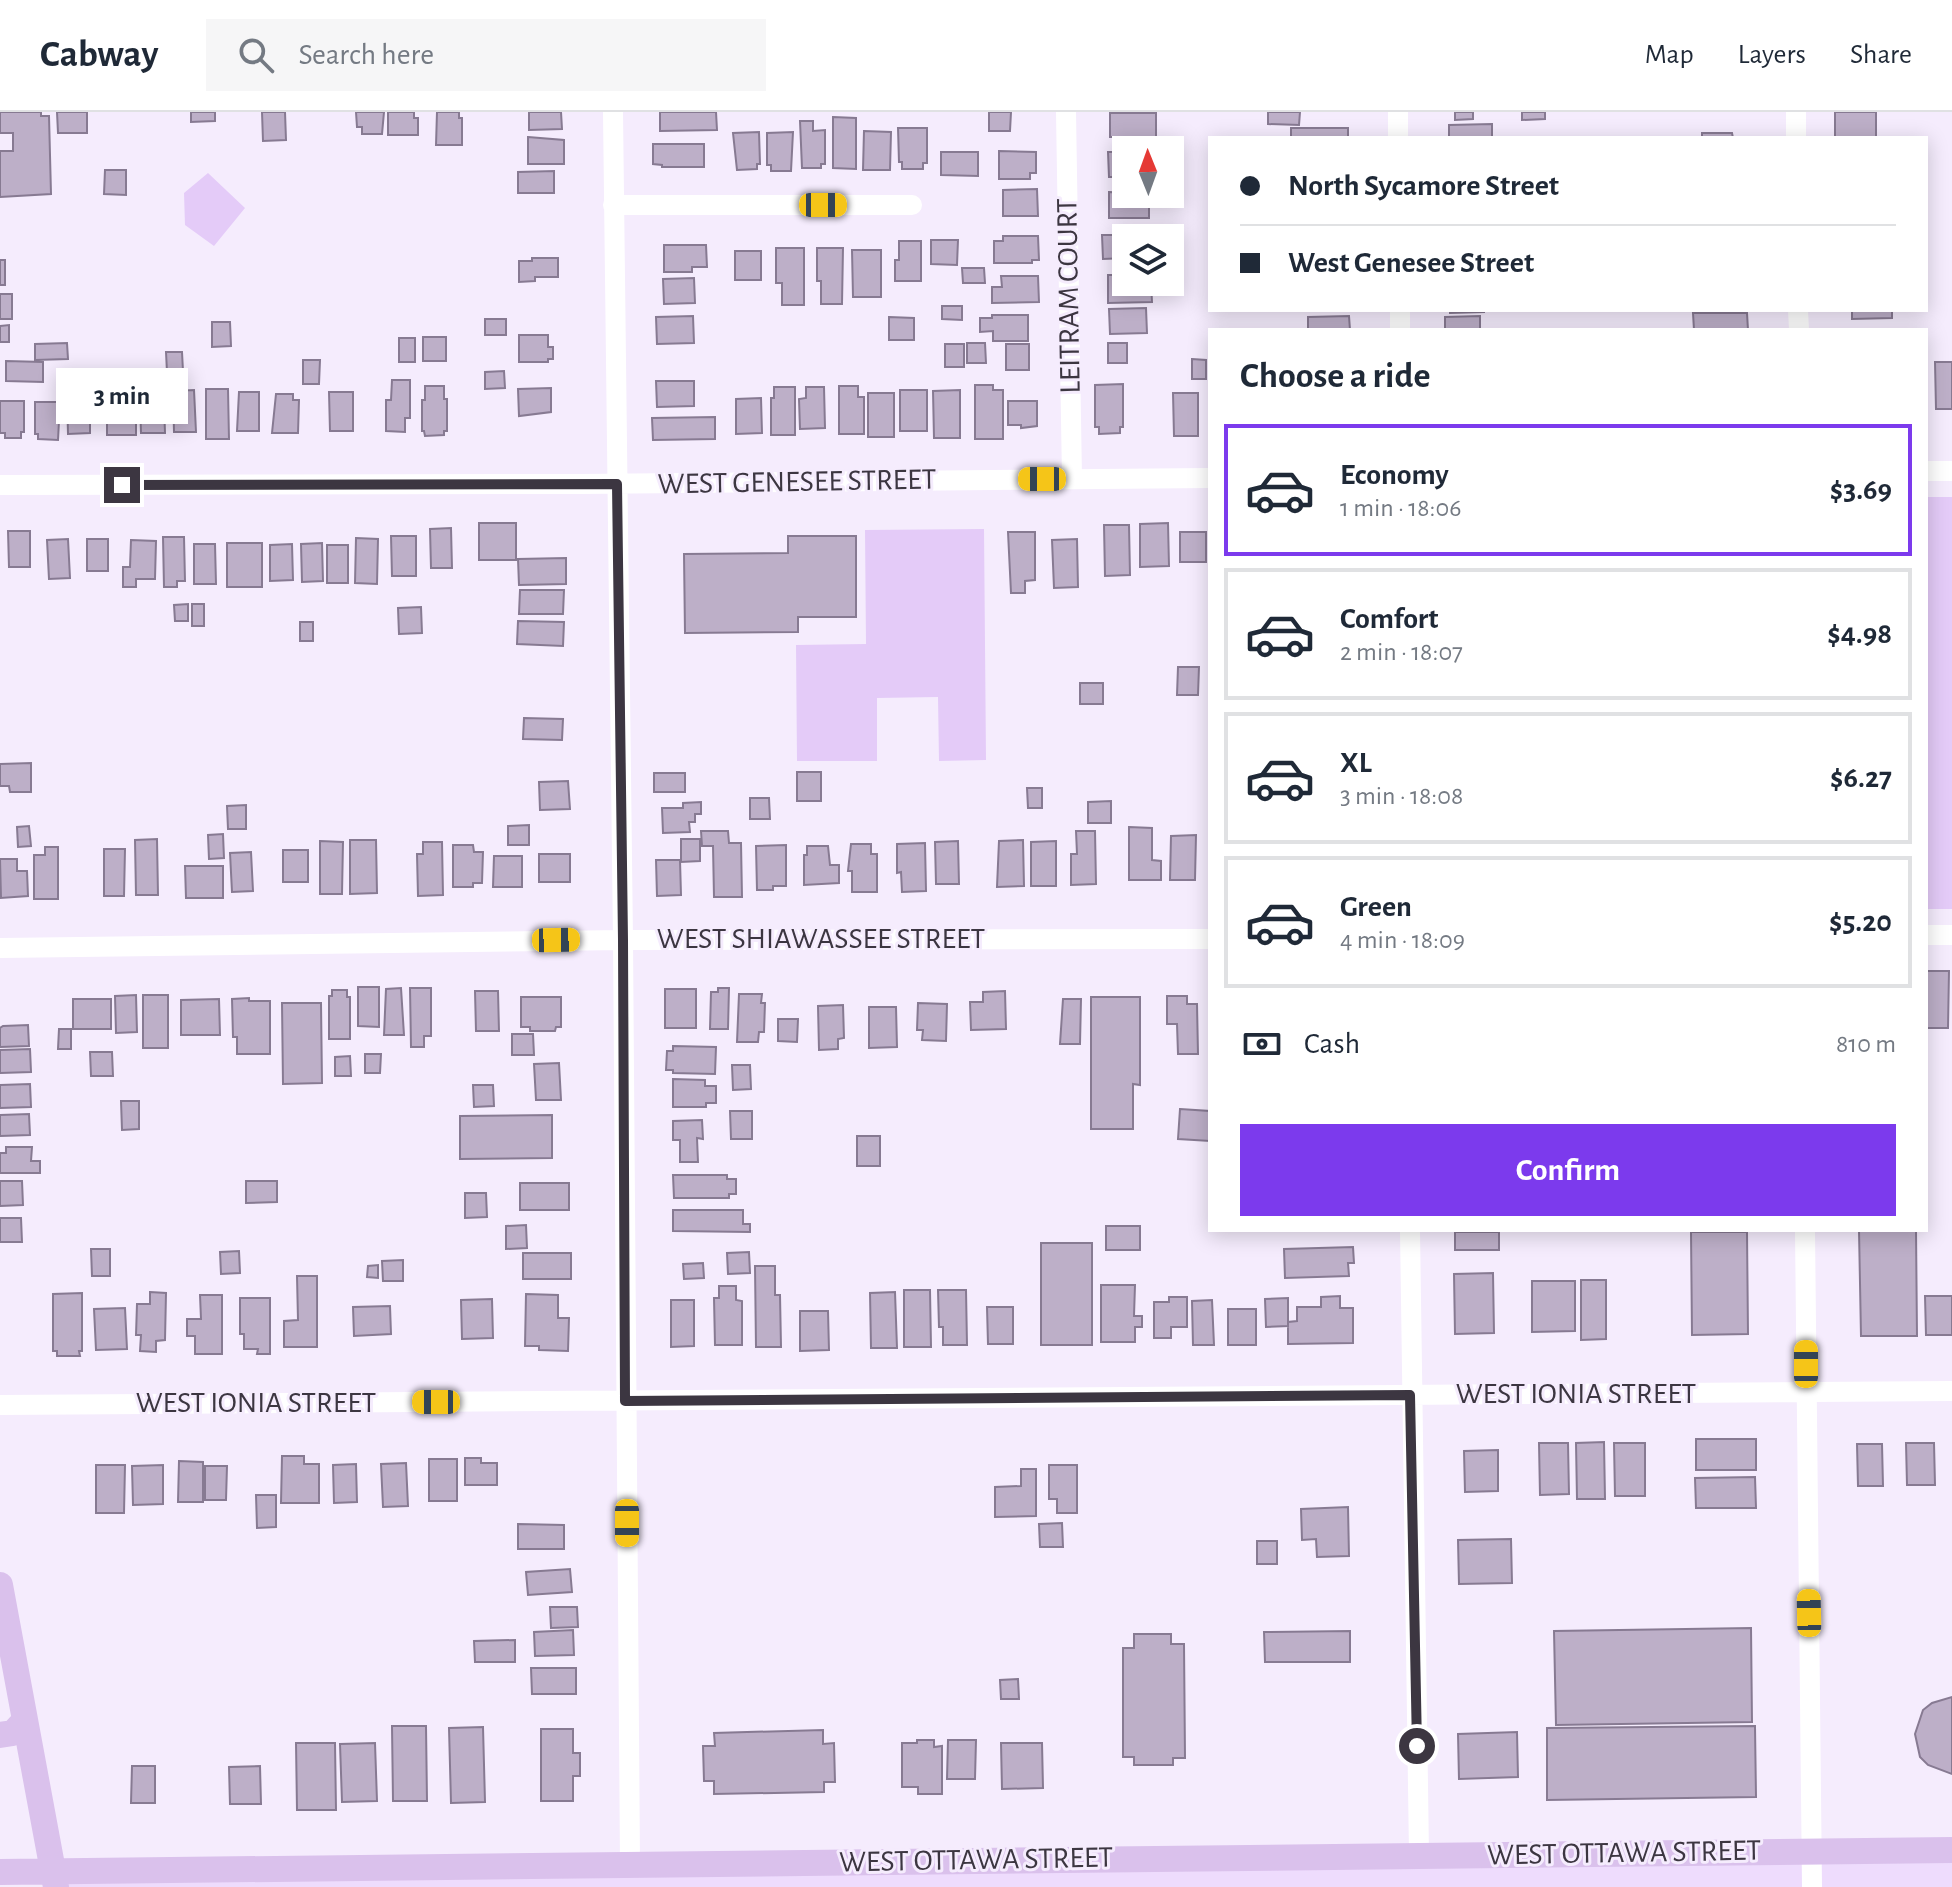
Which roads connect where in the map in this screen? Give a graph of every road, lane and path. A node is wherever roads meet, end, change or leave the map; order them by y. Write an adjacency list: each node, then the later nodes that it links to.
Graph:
1 (613, 112): 7 (street)
2 (1066, 112): 12 (street, LEITRAM COURT)
3 (1398, 112): 5 (street)
4 (1796, 112): 6 (street)
5 (1398, 136)
6 (1796, 136)
7 (613, 205): 8 (street); 13 (street)
8 (912, 205)
9 (1928, 471): 10 (street)
10 (1952, 471)
11 (1208, 478): 12 (street, WEST GENESEE STREET)
12 (1072, 479): 13 (street, WEST GENESEE STREET)
13 (617, 484): 14 (street, WEST GENESEE STREET); 18 (street)
14 (0, 485)
15 (1928, 935): 16 (street)
16 (1952, 935)
17 (1208, 939): 18 (street, WEST SHIAWASSEE STREET)
18 (623, 940): 19 (street, WEST SHIAWASSEE STREET); 25 (street)
19 (0, 948)
20 (1410, 1232): 24 (street)
21 (1805, 1232): 23 (street)
22 (1952, 1391): 23 (street, WEST IONIA STREET)
23 (1807, 1393): 24 (street, WEST IONIA STREET); 31 (street)
24 (1410, 1395): 25 (street, WEST IONIA STREET); 32 (street)
25 (625, 1401): 26 (street, WEST IONIA STREET); 33 (street)
26 (0, 1405)
27 (0, 1585): 28 (main road)
28 (25, 1720): 29 (main road); 35 (main road)
29 (0, 1735)
30 (1952, 1850): 31 (main road, WEST OTTAWA STREET)
31 (1812, 1851): 32 (main road, WEST OTTAWA STREET); 36 (street)
32 (1419, 1855): 33 (main road, WEST OTTAWA STREET)
33 (630, 1864): 35 (main road, WEST OTTAWA STREET)
34 (0, 1872): 35 (main road, WEST OTTAWA STREET)
35 (55, 1879)
36 (1812, 1887)

